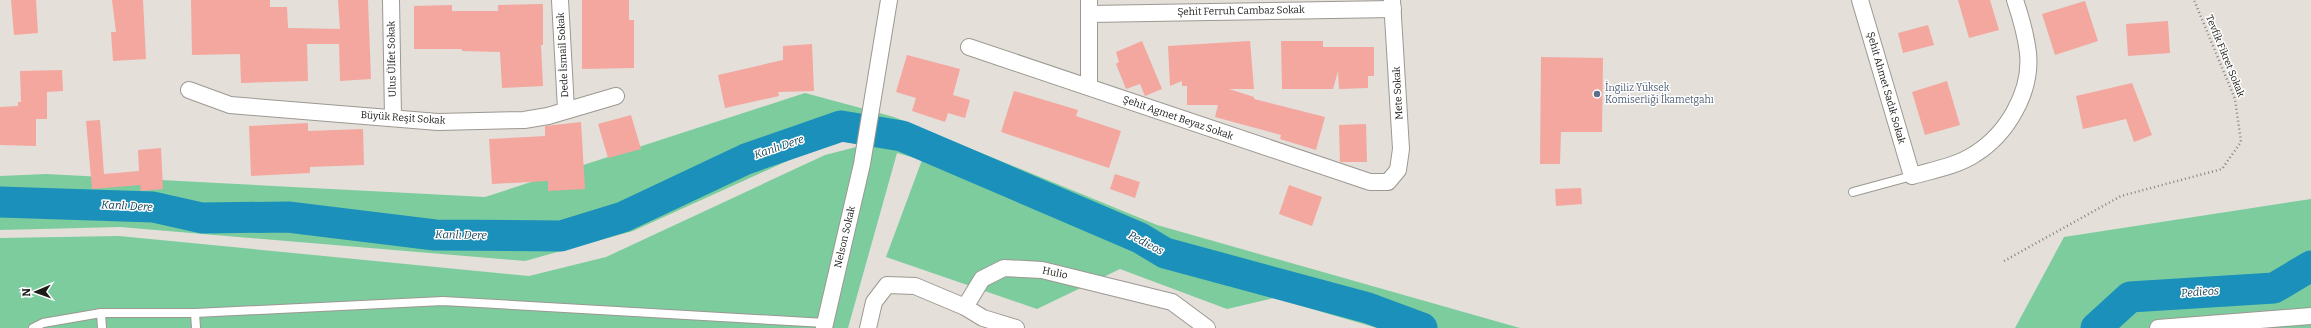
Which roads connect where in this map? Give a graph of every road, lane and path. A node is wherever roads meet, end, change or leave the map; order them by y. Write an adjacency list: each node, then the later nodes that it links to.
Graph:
1 (391, 0): 14 (street, Ulus Ülfet Sokak)
2 (560, 0): 13 (street, Dede İsmail Sokak)
3 (890, 0): 23 (street, Nelson Sokak)
4 (1860, 0): 15 (street, Şehit Ahmet Sadık Sokak)
5 (2015, 0): 15 (street)
6 (2194, 0): 18 (path, Tevfik Fikret Sokak)
7 (1392, 4): 8 (street, Şehit Ferruh Cambaz Sokak); 16 (street, Mete Sokak)
8 (1089, 7): 10 (street)
9 (969, 47): 10 (street, Şehit Agmet Beyaz Sokak)
10 (1089, 87): 16 (street, Şehit Agmet Beyaz Sokak)
11 (189, 90): 14 (street, Büyük Reşit Sokak)
12 (616, 96): 13 (street, Büyük Reşit Sokak)
13 (566, 109): 14 (street, Büyük Reşit Sokak)
14 (393, 117)
15 (1912, 176): 17 (lane)
16 (1388, 182)
17 (1853, 192)
18 (2004, 261)
19 (965, 307): 27 (street); 28 (street); 29 (street, Hulio)
20 (100, 313): 21 (lane); 24 (lane); 25 (lane)
21 (195, 314): 23 (lane); 26 (lane)
22 (2311, 316): 30 (street)
23 (825, 325)
24 (33, 328)
25 (102, 328)
26 (196, 328)
27 (868, 328)
28 (1016, 328)
29 (1207, 328)
30 (2158, 328)

